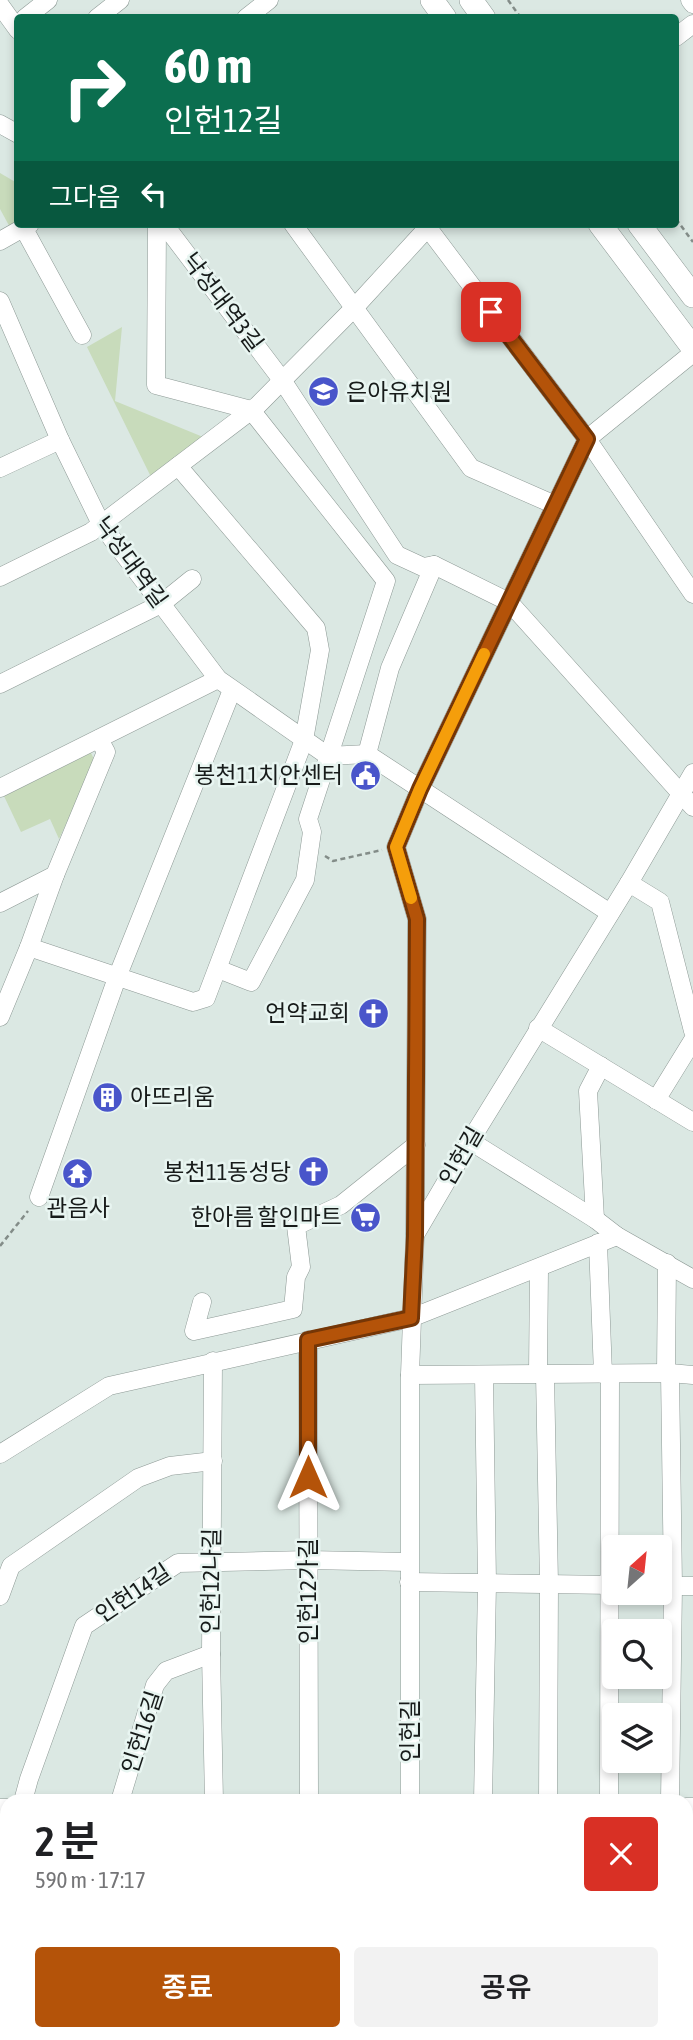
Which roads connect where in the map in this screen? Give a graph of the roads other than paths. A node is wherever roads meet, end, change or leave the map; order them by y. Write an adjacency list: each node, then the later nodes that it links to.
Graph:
1 (48, 0): 4 (street)
2 (120, 0): 5 (street)
3 (0, 5): 6 (street)
4 (31, 14)
5 (102, 14)
6 (14, 19)
7 (693, 24): 8 (street)
8 (679, 35)
9 (23, 228): 18 (street)
10 (28, 228): 24 (street)
11 (157, 228): 27 (street)
12 (167, 228): 26 (street, 낙성대역3길)
13 (296, 228): 23 (street)
14 (425, 228): 23 (street)
15 (430, 228): 28 (street)
16 (603, 228): 25 (main road)
17 (642, 228): 19 (main road)
18 (0, 241)
19 (665, 260): 20 (street); 21 (main road)
20 (693, 275)
21 (693, 296)
22 (0, 301): 29 (street, 낙성대역길)
23 (355, 307): 26 (street); 32 (street)
24 (82, 335)
25 (693, 350): 28 (street)
26 (282, 380): 27 (street); 34 (street, 낙성대역3길)
27 (251, 410): 30 (street); 45 (street)
28 (587, 439): 32 (street); 37 (street)
29 (60, 440): 31 (street); 33 (street, 낙성대역길)
30 (178, 466): 33 (street); 43 (street)
31 (0, 468)
32 (555, 505): 38 (street)
33 (101, 524): 35 (street); 39 (street, 낙성대역길)
34 (434, 565): 38 (street, 낙성대역3길); 44 (street)
35 (0, 577)
36 (192, 579): 39 (street)
37 (693, 594)
38 (509, 602): 48 (street); 49 (street)
39 (161, 604): 40 (street); 41 (street, 낙성대역길)
40 (0, 684)
41 (225, 684): 42 (street); 43 (street, 낙성대역길); 57 (street)
42 (99, 739): 47 (street); 51 (street)
43 (304, 740): 45 (street, 낙성대역길); 56 (street)
44 (367, 754): 45 (street); 48 (street)
45 (328, 756): 56 (street)
46 (693, 773): 49 (street, 인헌길)
47 (0, 789)
48 (420, 789): 54 (street); 66 (street)
49 (679, 794): 50 (street); 52 (street, 인헌길)
50 (693, 807)
51 (55, 875): 53 (street); 55 (street)
52 (629, 883): 54 (street, 인헌길); 60 (street)
53 (0, 904)
54 (610, 913): 59 (street, 인헌길)
55 (29, 947): 57 (street); 58 (street)
56 (218, 969): 57 (street)
57 (118, 975): 67 (street)
58 (0, 1017)
59 (538, 1028): 62 (street); 65 (street, 인헌길)
60 (693, 1031)
61 (693, 1040): 63 (street)
62 (601, 1066): 63 (street); 68 (street)
63 (656, 1100): 64 (street)
64 (693, 1122)
65 (470, 1141): 68 (street); 69 (street, 인헌길)
66 (415, 1145): 69 (street); 75 (street)
67 (39, 1197)
68 (595, 1219): 70 (street)
69 (415, 1236): 76 (street, 인헌길)
70 (617, 1236): 71 (street); 72 (street)
71 (598, 1243): 73 (street); 81 (street)
72 (667, 1263): 74 (street); 79 (street)
73 (539, 1268): 76 (street); 80 (street)
74 (693, 1279)
75 (202, 1302)
76 (411, 1318): 77 (street); 82 (street, 인헌길)
77 (308, 1340): 78 (street); 89 (street, 인헌12가길)
78 (213, 1361): 85 (street); 86 (street, 인헌12나길)
79 (668, 1373): 81 (street); 84 (street); 88 (street)
80 (542, 1374): 81 (street); 83 (street); 94 (street)
81 (607, 1374): 87 (street)
82 (410, 1375): 83 (street); 91 (street, 인헌길)
83 (484, 1375): 93 (street)
84 (693, 1375)
85 (0, 1454)
86 (213, 1461): 90 (street, 인헌12나길); 98 (street)
87 (611, 1535)
88 (666, 1535)
89 (308, 1560): 90 (street, 인헌14길); 91 (street, 인헌14길); 105 (street, 인헌12가길)
90 (211, 1562): 101 (street, 인헌12나길); 102 (street, 인헌14길)
91 (410, 1562): 92 (street, 인헌길)
92 (409, 1582): 93 (street); 106 (street, 인헌길)
93 (487, 1583): 94 (street); 107 (street)
94 (549, 1584): 95 (street); 108 (street)
95 (602, 1585)
96 (672, 1586): 97 (street)
97 (693, 1586)
98 (0, 1596)
99 (612, 1605): 109 (street)
100 (666, 1605): 110 (street)
101 (211, 1654): 103 (street, 인헌16길); 104 (street, 인헌12나길)
102 (25, 1794)
103 (122, 1794)
104 (214, 1794)
105 (309, 1794)
106 (411, 1794)
107 (482, 1794)
108 (548, 1794)
109 (609, 1794)
110 (670, 1794)

